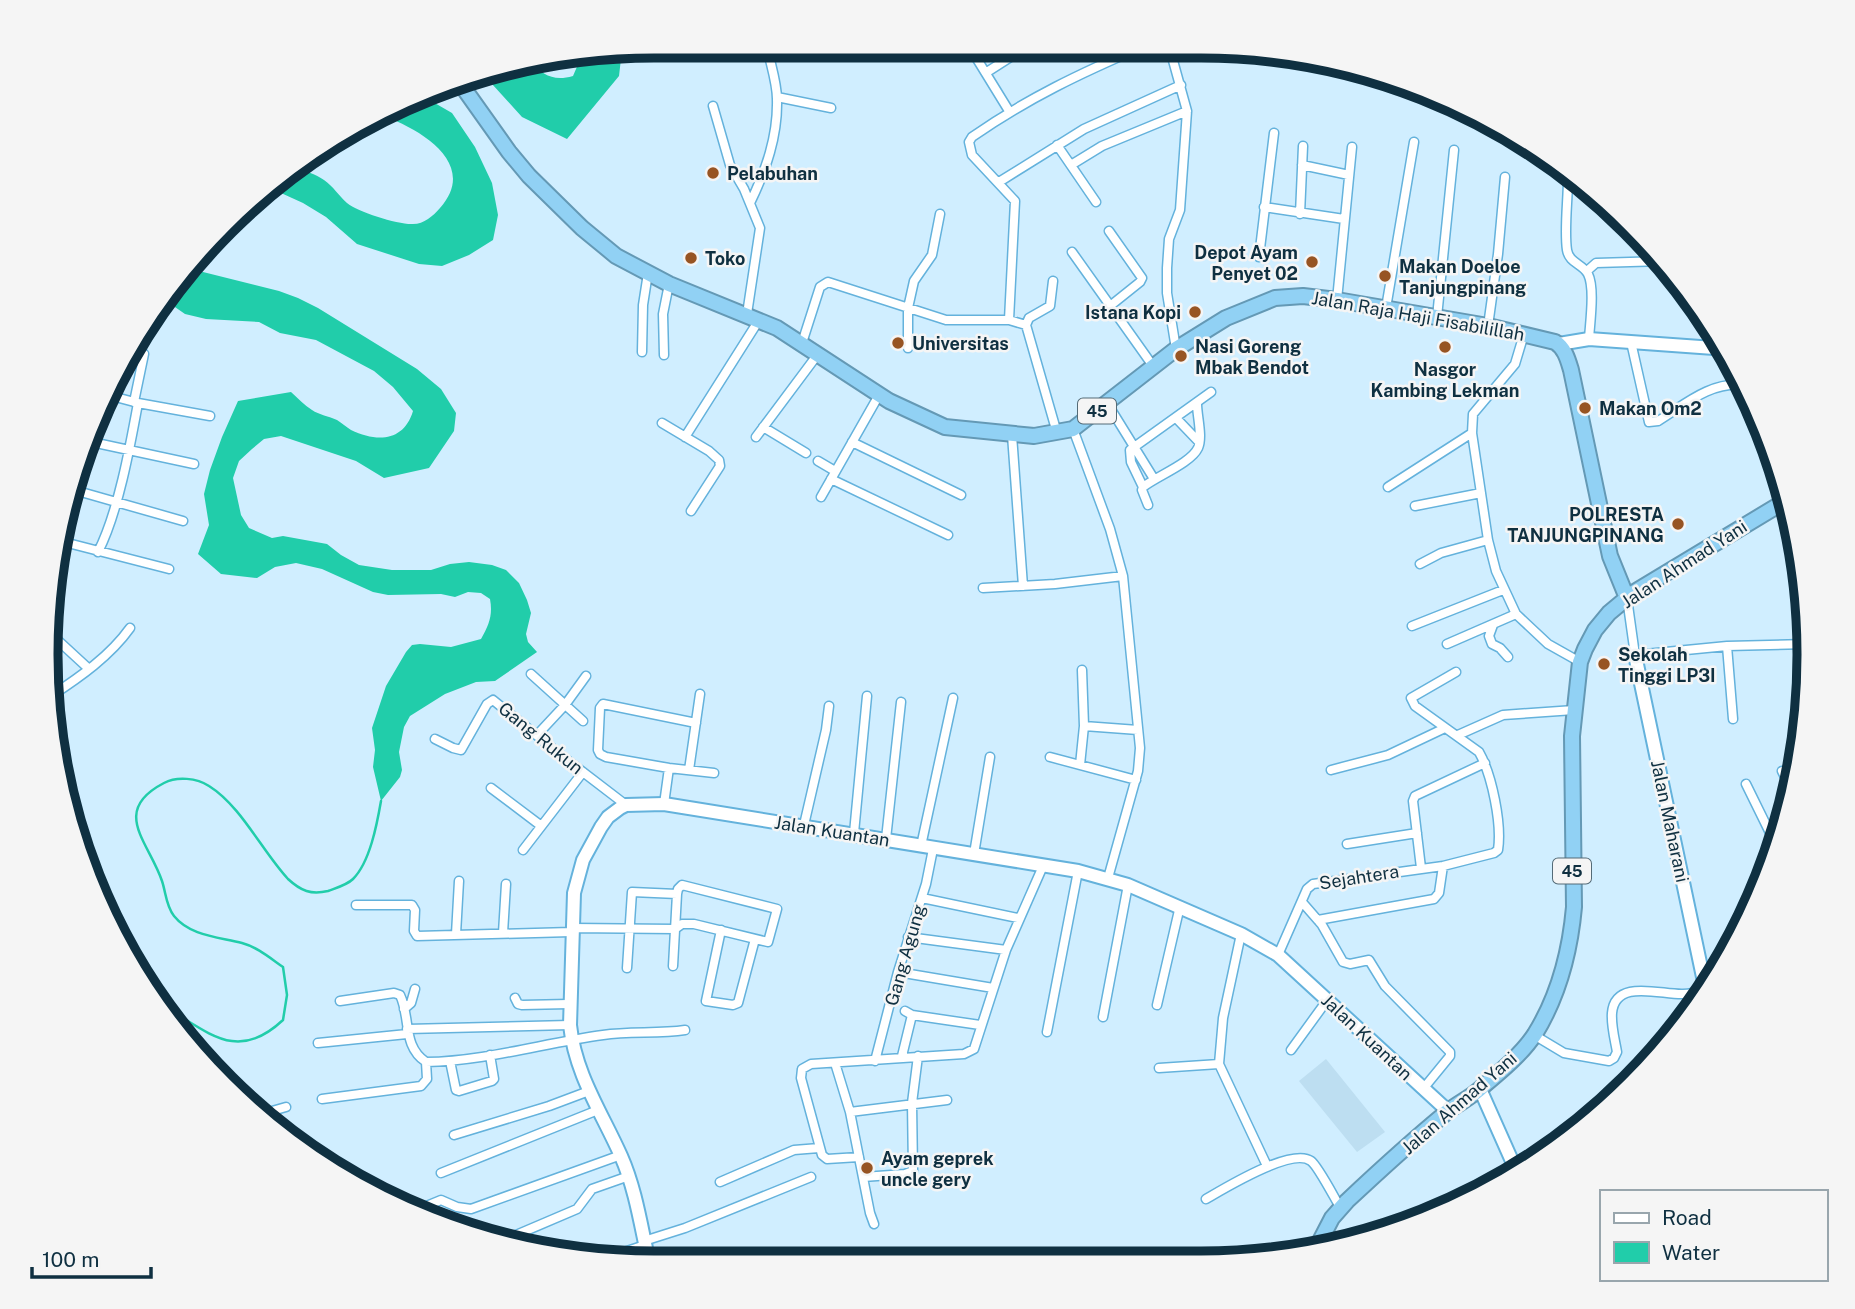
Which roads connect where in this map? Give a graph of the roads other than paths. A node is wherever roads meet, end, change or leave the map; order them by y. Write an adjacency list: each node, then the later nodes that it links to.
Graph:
1 (769, 58): 9 (street)
2 (977, 58): 6 (street)
3 (1009, 58): 6 (street)
4 (1116, 58): 13 (street)
5 (1173, 58): 7 (street)
6 (987, 72): 13 (street)
7 (1181, 85): 12 (street); 16 (street)
8 (464, 89): 37 (highway, Jalan Raja Haji Fisabilillah / 45)
9 (777, 97): 11 (street); 27 (street)
10 (713, 106): 27 (street)
11 (831, 108)
12 (1187, 110): 20 (street); 56 (street)
13 (1009, 111): 24 (street)
14 (1274, 133): 28 (street)
15 (1413, 142): 43 (street)
16 (1057, 145): 20 (street); 24 (street)
17 (1303, 146): 21 (street)
18 (1352, 147): 22 (street)
19 (1454, 150): 45 (street)
20 (1071, 165): 26 (street)
21 (1302, 165): 22 (street); 30 (street)
22 (1349, 175): 31 (street)
23 (1505, 177): 48 (street)
24 (999, 182): 46 (street)
25 (1568, 184): 36 (street)
26 (1096, 202)
27 (750, 204): 44 (street)
28 (1264, 207): 30 (street); 34 (street)
29 (940, 214): 42 (street)
30 (1300, 214): 31 (street)
31 (1344, 219): 40 (street)
32 (1109, 231): 41 (street)
33 (1072, 252): 41 (street)
34 (1259, 257)
35 (1649, 261): 36 (street)
36 (1587, 271): 50 (street)
37 (648, 273): 39 (highway, Jalan Raja Haji Fisabilillah / 45); 57 (street)
38 (1053, 281): 47 (street)
39 (669, 284): 44 (highway, Jalan Raja Haji Fisabilillah / 45); 60 (street)
40 (1337, 300): 43 (highway, Jalan Raja Haji Fisabilillah / 45); 56 (highway, Jalan Raja Haji Fisabilillah / 45)
41 (1110, 306): 61 (street)
42 (908, 308): 46 (street); 52 (street); 54 (street)
43 (1386, 308): 45 (highway, Jalan Raja Haji Fisabilillah / 45)
44 (753, 317): 52 (highway, Jalan Raja Haji Fisabilillah / 45); 77 (street)
45 (1437, 317): 48 (highway, Jalan Raja Haji Fisabilillah / 45)
46 (1009, 320): 47 (street)
47 (1026, 325): 74 (street)
48 (1488, 326): 49 (highway, Jalan Raja Haji Fisabilillah / 45)
49 (1524, 334): 53 (highway, Jalan Raja Haji Fisabilillah / 45); 75 (street)
50 (1589, 339): 51 (street); 53 (street)
51 (1631, 342): 55 (street); 62 (street)
52 (802, 344): 59 (highway, Jalan Raja Haji Fisabilillah / 45)
53 (1559, 344): 111 (highway)
54 (908, 348)
55 (1712, 348)
56 (1176, 349): 61 (highway, Jalan Raja Haji Fisabilillah / 45)
57 (642, 352)
58 (144, 354): 66 (street)
59 (818, 354): 64 (highway, Jalan Raja Haji Fisabilillah / 45); 72 (street)
60 (664, 355)
61 (1153, 366): 67 (highway, Jalan Raja Haji Fisabilillah / 45)
62 (1733, 386)
63 (1211, 392): 68 (street)
64 (879, 395): 76 (highway, Jalan Raja Haji Fisabilillah / 45); 79 (street)
65 (116, 397): 66 (street)
66 (136, 402): 69 (street); 83 (street)
67 (1107, 403): 73 (highway, Jalan Raja Haji Fisabilillah / 45); 82 (street)
68 (1197, 404): 70 (street); 80 (street)
69 (210, 416)
70 (1176, 418): 80 (street); 82 (street)
71 (662, 423): 77 (street)
72 (762, 427): 78 (street); 84 (street)
73 (1073, 429): 74 (highway, Jalan Raja Haji Fisabilillah / 45); 107 (street)
74 (1057, 433): 76 (highway, Jalan Raja Haji Fisabilillah / 45)
75 (1472, 433): 90 (street); 92 (street)
76 (1012, 435): 108 (street)
77 (685, 437): 99 (street)
78 (756, 437)
79 (852, 442): 87 (street); 93 (street)
80 (1199, 442): 88 (street)
81 (96, 443): 83 (street)
82 (1133, 446): 88 (street); 89 (street)
83 (130, 451): 86 (street); 95 (street)
84 (806, 453)
85 (818, 461): 87 (street)
86 (194, 464)
87 (833, 475): 94 (street); 101 (street)
88 (1154, 480): 89 (street)
89 (1143, 487): 96 (street)
90 (1388, 487)
91 (80, 492): 95 (street)
92 (1480, 493): 98 (street); 102 (street)
93 (961, 495)
94 (821, 497)
95 (116, 502): 100 (street); 104 (street)
96 (1148, 505)
97 (1778, 505): 111 (highway, Jalan Ahmad Yani / 45)
98 (1415, 506)
99 (691, 512)
100 (183, 521)
101 (948, 535)
102 (1488, 540): 105 (street); 110 (street)
103 (68, 543): 104 (street)
104 (98, 552): 106 (street)
105 (1420, 564)
106 (169, 569)
107 (1123, 576): 108 (street); 141 (street)
108 (1023, 586): 109 (street)
109 (983, 588)
110 (1503, 590): 112 (street); 114 (street)
111 (1627, 598): 120 (street); 122 (highway, Jalan Ahmad Yani / 45)
112 (1516, 614): 113 (street); 122 (street)
113 (1493, 625): 117 (street); 121 (street)
114 (1412, 626)
115 (130, 628): 123 (street)
116 (58, 641): 123 (street)
117 (1447, 644)
118 (1797, 644): 119 (street)
119 (1727, 646): 120 (street); 136 (street)
120 (1635, 655): 200 (street, Jalan Maharani)
121 (1508, 657)
122 (1580, 662): 135 (highway, Jalan Ahmad Yani / 45)
123 (89, 669): 128 (street)
124 (1083, 670): 139 (street)
125 (1456, 672): 140 (street)
126 (531, 674): 133 (street)
127 (586, 676): 133 (street)
128 (59, 690)
129 (700, 694): 138 (street)
130 (867, 696): 163 (street)
131 (953, 698): 168 (street, Gang Agung)
132 (901, 702): 166 (street)
133 (565, 705): 137 (street); 142 (street)
134 (829, 706): 162 (street)
135 (1574, 710): 143 (street); 216 (highway, Jalan Ahmad Yani / 45)
136 (1733, 719)
137 (583, 721)
138 (696, 723): 149 (street); 150 (street)
139 (1084, 726): 141 (street); 148 (street)
140 (1445, 728): 143 (street); 151 (street)
141 (1138, 730): 156 (street)
142 (537, 735): 144 (street, Gang Rukun); 153 (street, Gang Rukun)
143 (1458, 735): 147 (street)
144 (435, 739)
145 (990, 757): 170 (street)
146 (1050, 757): 148 (street)
147 (1485, 763): 164 (street); 172 (street, Sejahtera)
148 (1080, 765): 156 (street)
149 (668, 768): 150 (street); 159 (street)
150 (689, 770): 154 (street)
151 (1331, 770)
152 (1783, 771): 155 (street)
153 (583, 772): 160 (street, Gang Rukun); 161 (street)
154 (714, 773)
155 (1785, 775)
156 (1136, 780): 175 (street)
157 (1746, 784): 165 (street)
158 (491, 788): 161 (street)
159 (664, 804): 160 (street, Jalan Kuantan); 162 (street, Jalan Kuantan)
160 (626, 805): 188 (street)
161 (540, 825): 169 (street)
162 (804, 825): 163 (street, Jalan Kuantan)
163 (854, 833): 166 (street, Jalan Kuantan)
164 (1417, 833): 167 (street); 173 (street)
165 (1770, 833)
166 (886, 839): 168 (street, Jalan Kuantan)
167 (1347, 844)
168 (927, 848): 170 (street, Jalan Kuantan); 180 (street, Gang Agung)
169 (523, 850)
170 (974, 854): 171 (street, Jalan Kuantan)
171 (1042, 866): 174 (street, Jalan Kuantan); 184 (street)
172 (1443, 866): 173 (street, Sejahtera); 185 (street)
173 (1421, 868): 181 (street, Sejahtera)
174 (1078, 871): 175 (street, Jalan Kuantan); 215 (street)
175 (1108, 878): 178 (street, Jalan Kuantan)
176 (459, 881): 191 (street)
177 (506, 884): 190 (street)
178 (1128, 885): 183 (street, Jalan Kuantan); 210 (street)
179 (677, 894): 186 (street); 187 (street); 194 (street)
180 (922, 898): 184 (street); 193 (street, Gang Agung)
181 (1302, 902): 185 (street); 196 (street, Sejahtera)
182 (356, 905): 191 (street)
183 (1180, 906): 192 (street, Jalan Kuantan); 208 (street)
184 (1018, 918): 195 (street)
185 (1318, 920): 230 (street)
186 (630, 929): 187 (street); 188 (street); 198 (street)
187 (676, 929): 189 (street); 197 (street)
188 (572, 930): 190 (street); 207 (street)
189 (721, 930): 194 (street); 194 (street)
190 (503, 933): 191 (street)
191 (456, 934)
192 (1241, 934): 196 (street, Jalan Kuantan); 227 (street)
193 (908, 937): 195 (street); 199 (street, Gang Agung)
194 (755, 939)
195 (1006, 950): 201 (street)
196 (1278, 955): 205 (street, Jalan Kuantan)
197 (673, 966)
198 (627, 968)
199 (898, 972): 201 (street); 224 (street, Gang Agung)
200 (1703, 976)
201 (993, 988): 212 (street)
202 (415, 989): 209 (street)
203 (1692, 992): 216 (street)
204 (515, 998): 207 (street)
205 (1328, 999): 219 (street); 230 (street, Jalan Kuantan)
206 (340, 1001): 209 (street)
207 (569, 1004): 211 (street)
208 (1157, 1005)
209 (404, 1009): 214 (street)
210 (1103, 1017)
211 (570, 1025): 214 (street); 217 (street)
212 (980, 1025): 221 (street); 222 (street)
213 (685, 1030): 217 (street)
214 (407, 1031): 218 (street); 225 (street)
215 (1047, 1032)
216 (1534, 1035): 229 (highway, Jalan Ahmad Yani / 45)
217 (571, 1040): 220 (street); 231 (street)
218 (318, 1044)
219 (1291, 1050)
220 (490, 1055): 223 (street); 223 (street)
221 (902, 1056): 222 (street); 224 (street)
222 (918, 1056): 234 (street)
223 (450, 1061): 225 (street)
224 (875, 1061): 226 (street)
225 (426, 1062): 232 (street)
226 (835, 1063): 239 (street); 241 (street)
227 (1219, 1064): 228 (street); 245 (street)
228 (1159, 1068)
229 (1480, 1089): 238 (highway, Jalan Ahmad Yani / 45); 244 (street)
230 (1423, 1090): 238 (street, Jalan Kuantan)
231 (589, 1091): 236 (street); 240 (street)
232 (322, 1100)
233 (947, 1100): 234 (street)
234 (912, 1104): 239 (street); 249 (street)
235 (286, 1107): 237 (street)
236 (598, 1110): 242 (street); 246 (street)
237 (270, 1111)
238 (1448, 1111): 253 (highway, Jalan Ahmad Yani / 45)
239 (850, 1112): 243 (street)
240 (454, 1135)
241 (819, 1148): 243 (street); 250 (street)
242 (621, 1154): 247 (street); 252 (street)
243 (859, 1157): 249 (street)
244 (1513, 1163)
245 (1267, 1166): 251 (street); 253 (street)
246 (441, 1173)
247 (629, 1176): 255 (street); 257 (street)
248 (811, 1177): 257 (street)
249 (863, 1177): 254 (street)
250 (720, 1182)
251 (1206, 1199)
252 (426, 1206)
253 (1340, 1208): 256 (highway, Jalan Ahmad Yani / 45)
254 (874, 1224)
255 (516, 1235)
256 (1320, 1239)
257 (645, 1243): 258 (street); 259 (street)
258 (626, 1250)
259 (647, 1251)

